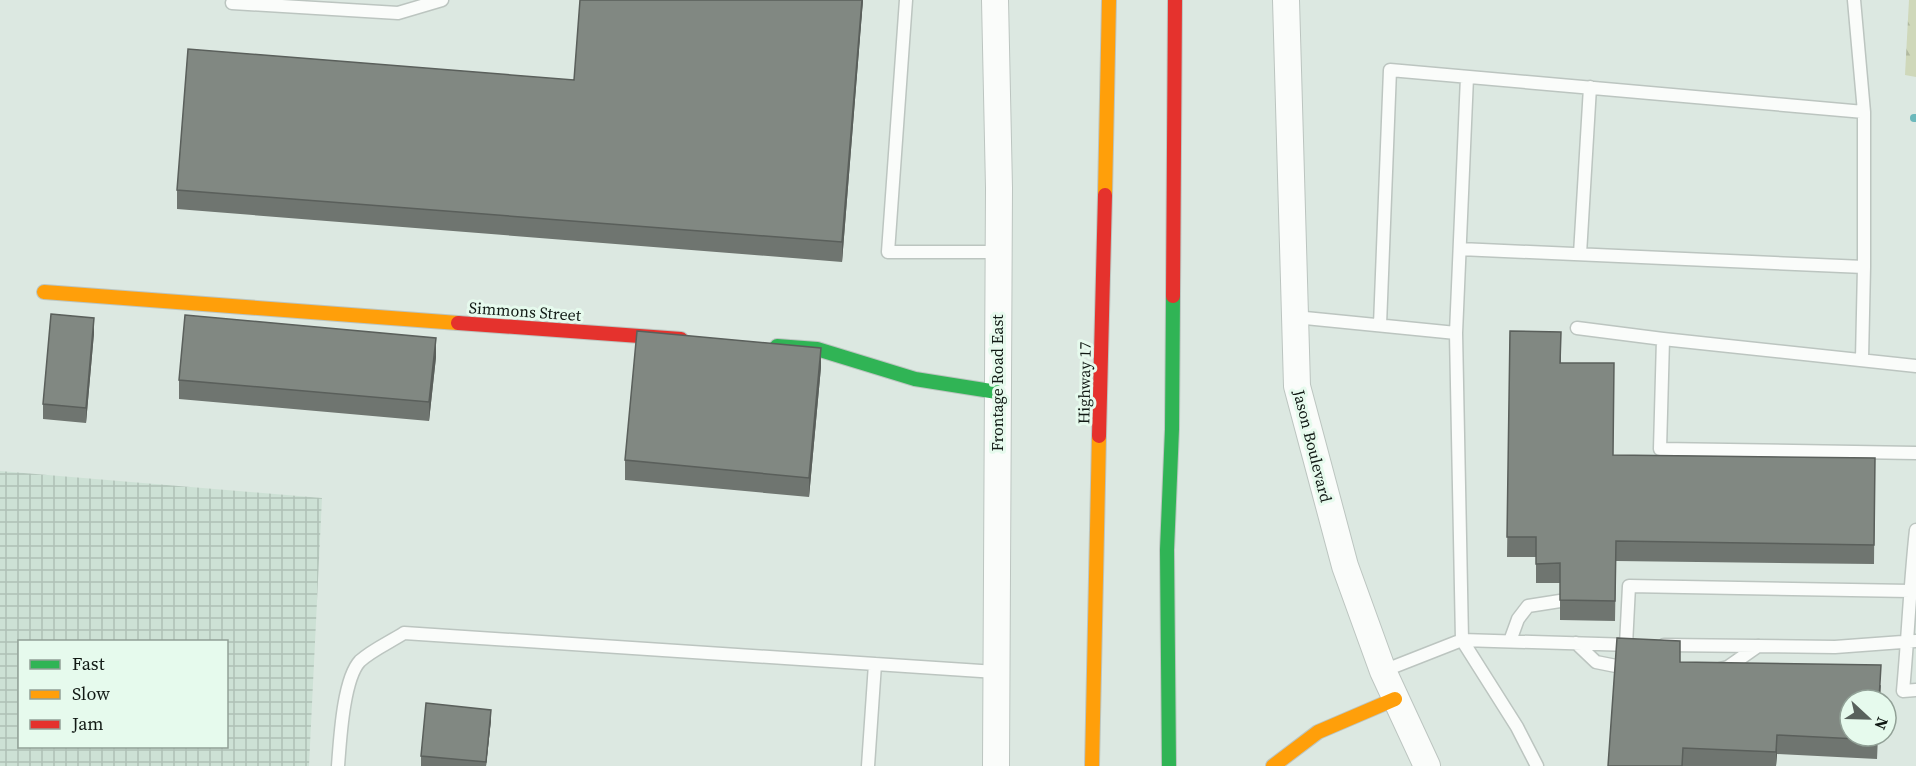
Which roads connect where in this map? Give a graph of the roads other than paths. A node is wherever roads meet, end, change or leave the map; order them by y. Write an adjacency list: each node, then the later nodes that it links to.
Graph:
1 (442, 0): 8 (lane)
2 (906, 0): 13 (lane)
3 (995, 0): 13 (street, Frontage Road East)
4 (1108, 0): 49 (main road, Highway 17)
5 (1175, 0): 50 (main road)
6 (1286, 0): 17 (street, Jason Boulevard)
7 (1854, 0): 11 (lane)
8 (232, 3)
9 (1467, 77): 10 (lane); 12 (lane); 18 (lane)
10 (1590, 87): 11 (lane); 14 (lane)
11 (1864, 112): 15 (lane)
12 (1460, 249): 14 (lane); 20 (lane)
13 (998, 252): 26 (street, Frontage Road East)
14 (1580, 254): 15 (lane)
15 (1864, 267): 24 (lane)
16 (44, 292): 22 (main road, Simmons Street)
17 (1295, 317): 18 (lane); 41 (street, Jason Boulevard)
18 (1380, 325): 20 (lane)
19 (1577, 328): 21 (lane)
20 (1456, 333): 33 (lane)
21 (1663, 339): 24 (lane); 27 (lane)
22 (700, 340)
23 (758, 344): 26 (main road)
24 (1862, 360): 25 (lane)
25 (1916, 366)
26 (997, 392): 43 (street, Frontage Road East)
27 (1916, 453)
28 (1916, 530): 29 (lane)
29 (1910, 591): 31 (lane); 34 (lane)
30 (1560, 601): 35 (lane)
31 (1629, 603): 32 (lane); 37 (lane)
32 (1616, 604)
33 (1462, 640): 35 (lane); 41 (lane); 53 (lane)
34 (1912, 641): 38 (lane); 44 (lane)
35 (1510, 642): 36 (lane)
36 (1576, 643): 37 (lane); 40 (lane)
37 (1626, 645): 38 (lane)
38 (1758, 646): 42 (lane)
39 (875, 664): 43 (lane); 46 (lane); 47 (lane)
40 (1616, 666)
41 (1383, 671): 45 (street, Jason Boulevard)
42 (1710, 671)
43 (996, 672): 48 (street, Frontage Road East)
44 (1916, 690)
45 (1395, 699): 51 (main road); 52 (street, Jason Boulevard)
46 (339, 766)
47 (868, 766)
48 (996, 766)
49 (1092, 766)
50 (1169, 766)
51 (1273, 766)
52 (1427, 766)
53 (1537, 766)

